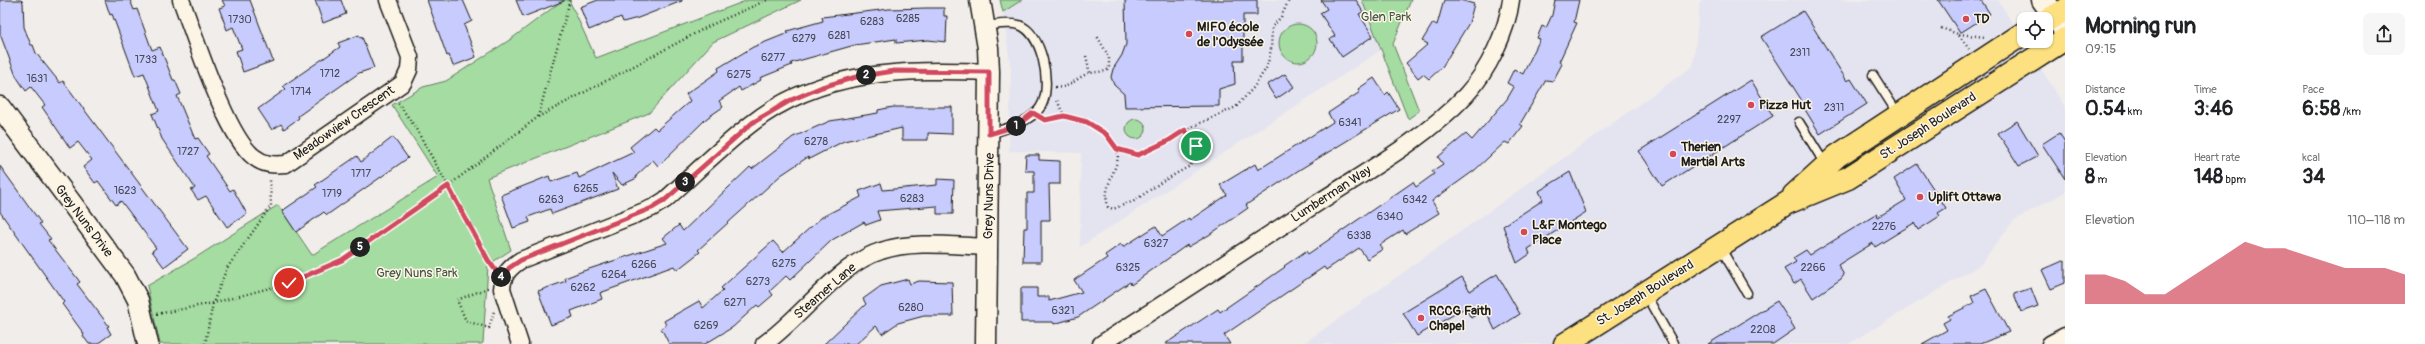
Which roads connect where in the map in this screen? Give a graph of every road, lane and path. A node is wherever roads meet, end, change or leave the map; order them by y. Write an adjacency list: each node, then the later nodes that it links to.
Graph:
1 (181, 0): 32 (street)
2 (388, 0): 21 (street, Meadowview Crescent)
3 (570, 0): 27 (path)
4 (767, 0): 27 (path)
5 (980, 0): 8 (street, Grey Nuns Drive)
6 (1289, 0): 29 (path)
7 (1511, 0): 52 (street, Lumberman Way)
8 (985, 26): 17 (street, Grey Nuns Drive); 20 (lane)
9 (1941, 28): 10 (path)
10 (1958, 34): 12 (path); 15 (path)
11 (1097, 36): 18 (path)
12 (1990, 38)
13 (2017, 38): 25 (main road, St. Joseph Boulevard)
14 (2065, 39): 35 (main road, St. Joseph Boulevard)
15 (1970, 51)
16 (1086, 56): 18 (path)
17 (989, 72): 30 (street, Grey Nuns Drive); 38 (street)
18 (1090, 73): 20 (path)
19 (1873, 75): 25 (lane)
20 (1045, 85): 24 (lane)
21 (390, 92): 32 (street, Meadowview Crescent); 34 (path)
22 (1058, 100): 26 (path)
23 (0, 107): 47 (street, Grey Nuns Drive)
24 (1033, 113): 26 (path); 30 (lane)
25 (1898, 114): 33 (main road, St. Joseph Boulevard)
26 (1064, 116): 31 (path)
27 (538, 117): 34 (path)
28 (1799, 122): 33 (lane)
29 (1185, 130): 31 (path); 31 (path)
30 (989, 134): 37 (street, Grey Nuns Drive)
31 (1117, 149)
32 (270, 165): 42 (path)
33 (1825, 165): 35 (main road, St. Joseph Boulevard)
34 (448, 186): 38 (path); 42 (path)
35 (1786, 203): 36 (main road, St. Joseph Boulevard)
36 (1719, 246): 39 (main road, St. Joseph Boulevard); 40 (lane)
37 (988, 247): 50 (street, Steamer Lane); 51 (street, Grey Nuns Drive)
38 (502, 279): 41 (street); 41 (path)
39 (1644, 293): 45 (main road, St. Joseph Boulevard); 46 (lane)
40 (1747, 293)
41 (504, 300): 49 (street)
42 (213, 303): 43 (path); 48 (path)
43 (155, 315)
44 (2065, 336): 53 (street)
45 (1576, 341)
46 (1673, 343)
47 (148, 344)
48 (205, 344)
49 (520, 344)
50 (764, 344)
51 (986, 344)
52 (1101, 344)
53 (2050, 344)

